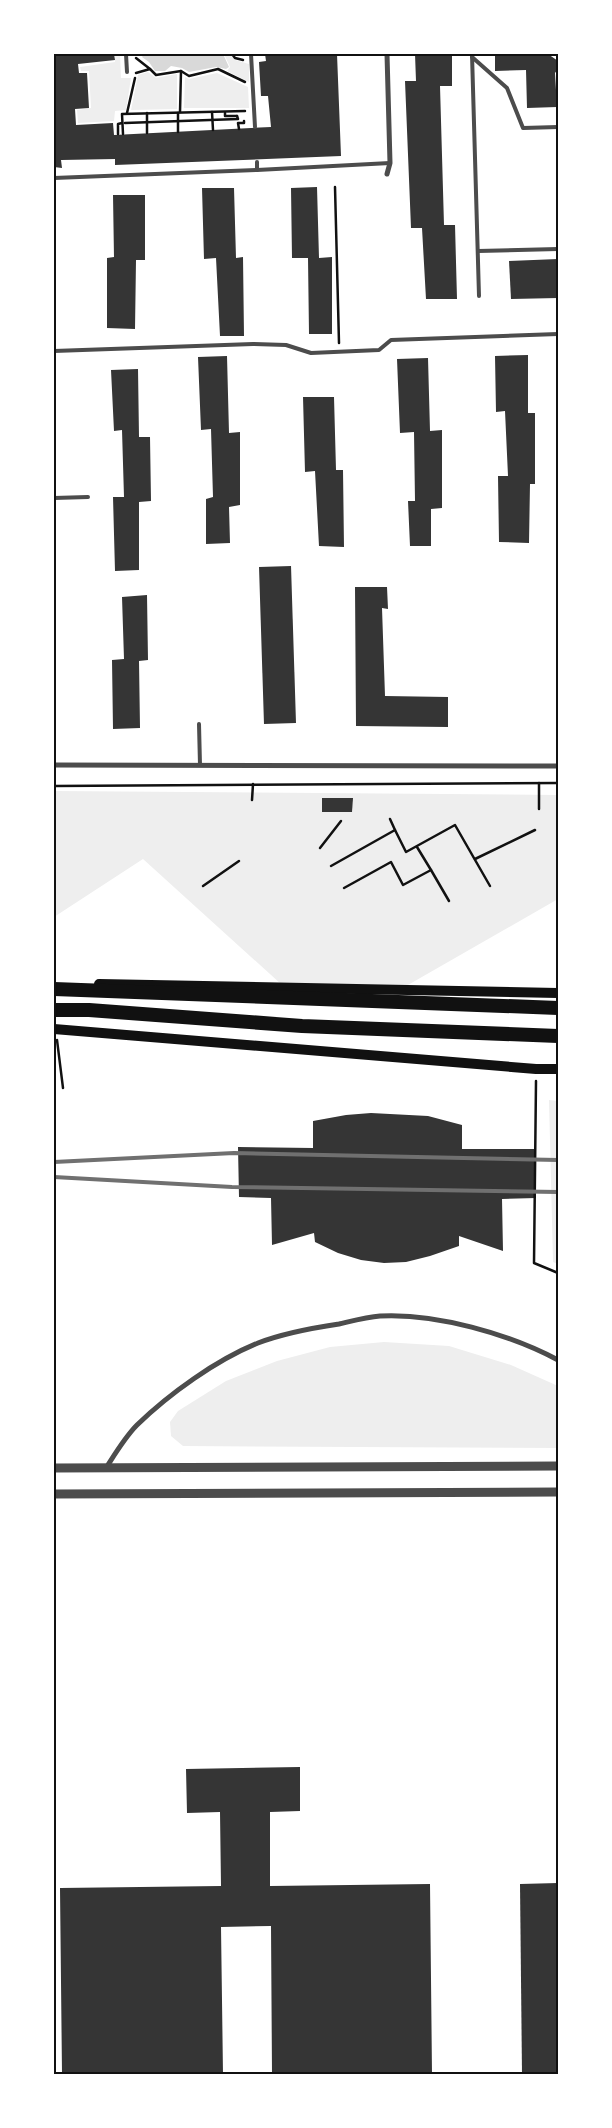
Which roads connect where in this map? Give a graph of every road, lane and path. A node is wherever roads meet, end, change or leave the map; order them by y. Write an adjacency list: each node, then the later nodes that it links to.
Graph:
1 (126, 54): 8 (lane)
2 (251, 54): 10 (lane)
3 (387, 54): 30 (street)
4 (135, 55): 6 (path); 9 (path)
5 (472, 55): 22 (lane); 36 (lane)
6 (150, 69): 7 (path); 9 (path)
7 (181, 71): 10 (path); 17 (path)
8 (127, 72)
9 (136, 73): 15 (path)
10 (253, 86): 13 (lane)
11 (237, 111): 12 (path); 14 (path); 19 (path)
12 (244, 111): 13 (path); 23 (path)
13 (254, 111): 21 (lane)
14 (212, 112): 17 (path); 24 (path)
15 (127, 113): 16 (path); 20 (path)
16 (147, 113): 17 (path); 26 (path)
17 (179, 113): 25 (path)
18 (225, 113): 19 (path)
19 (238, 116): 20 (path)
20 (124, 123): 27 (path); 28 (path)
21 (255, 127)
22 (558, 127)
23 (238, 129)
24 (213, 130)
25 (178, 132)
26 (147, 133)
27 (118, 134)
28 (123, 134)
29 (257, 162): 31 (lane)
30 (390, 163): 31 (lane); 32 (street)
31 (257, 170): 33 (lane)
32 (387, 174)
33 (54, 178)
34 (335, 188): 40 (path)
35 (558, 248): 36 (lane)
36 (478, 251): 37 (lane)
37 (479, 296)
38 (558, 334): 40 (lane)
39 (54, 351): 40 (lane)
40 (339, 352)
41 (88, 497): 42 (lane)
42 (54, 498)
43 (200, 724): 45 (lane)
44 (54, 765): 45 (street)
45 (200, 765): 46 (street)
46 (558, 766)
47 (539, 783): 48 (path); 49 (path); 52 (path)
48 (253, 784): 50 (path); 51 (path)
49 (558, 784)
50 (54, 786)
51 (252, 800)
52 (539, 809)
53 (390, 819): 55 (path)
54 (341, 821): 58 (path)
55 (395, 830): 57 (path); 61 (path)
56 (536, 830): 59 (path)
57 (416, 846): 59 (path); 62 (path)
58 (320, 848)
59 (475, 859): 64 (path)
60 (240, 861): 63 (path)
61 (331, 866)
62 (431, 870): 65 (path); 66 (path)
63 (203, 886)
64 (490, 886)
65 (344, 888)
66 (449, 901)
67 (54, 983): 69 (main road)
68 (54, 990): 70 (highway)
69 (558, 994)
70 (558, 1008)
71 (54, 1010): 73 (highway)
72 (55, 1029): 74 (main road); 76 (path)
73 (558, 1036)
74 (536, 1069): 75 (main road); 77 (path)
75 (558, 1069)
76 (63, 1088)
77 (558, 1273)
78 (558, 1360): 81 (street)
79 (558, 1466): 81 (street)
80 (54, 1468): 81 (street)
81 (105, 1469)
82 (558, 1492): 83 (street)
83 (54, 1494)

